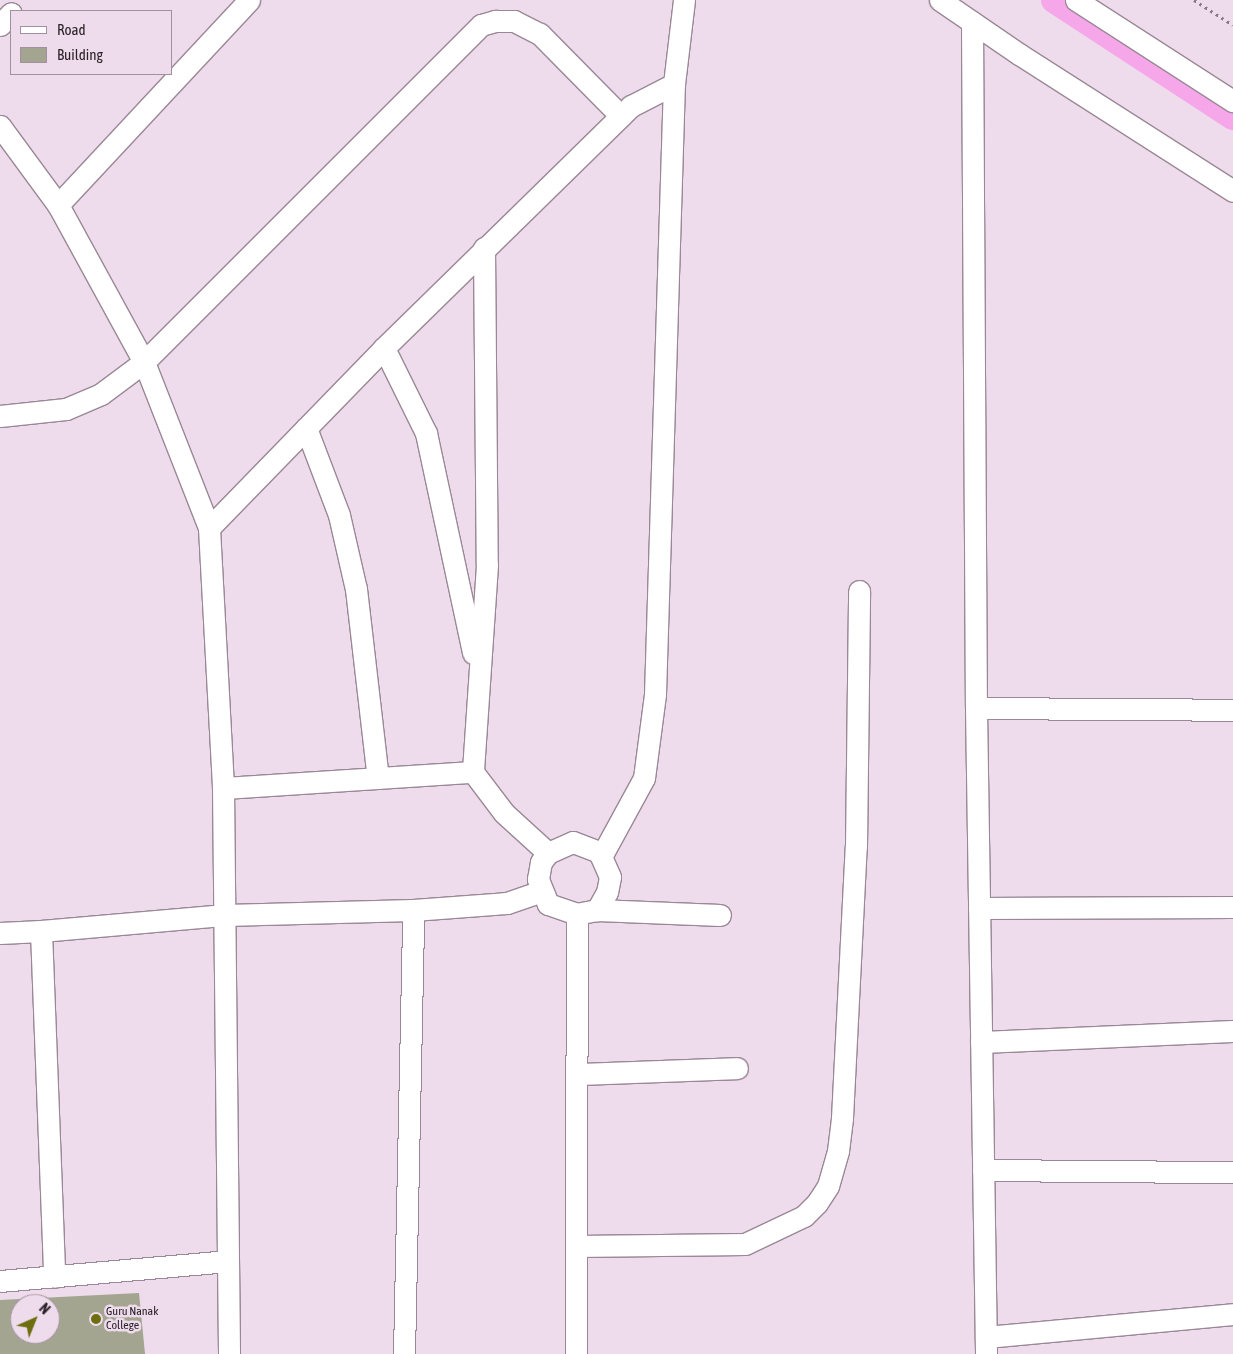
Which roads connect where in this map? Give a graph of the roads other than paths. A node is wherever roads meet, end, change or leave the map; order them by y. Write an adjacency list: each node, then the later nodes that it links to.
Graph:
1 (24, 0): 6 (street)
2 (249, 0): 15 (street)
3 (684, 0): 10 (street)
4 (940, 0): 8 (street)
5 (1076, 0): 11 (street)
6 (14, 10)
7 (10, 14): 9 (street)
8 (972, 22): 14 (street); 24 (street)
9 (0, 24)
10 (674, 84): 12 (street); 30 (street)
11 (1233, 101)
12 (621, 116): 16 (street); 18 (street)
13 (0, 126): 15 (street)
14 (1233, 191)
15 (58, 205): 18 (street)
16 (484, 248): 17 (street); 23 (street)
17 (384, 348): 20 (street); 23 (street)
18 (144, 362): 19 (street); 21 (street)
19 (0, 416)
20 (306, 428): 21 (street); 27 (street)
21 (209, 528): 28 (street)
22 (859, 591): 46 (street)
23 (478, 676): 26 (street)
24 (976, 708): 25 (street); 33 (street)
25 (1233, 710)
26 (473, 772): 27 (street); 29 (street)
27 (378, 778): 28 (street)
28 (223, 788): 36 (street)
29 (548, 853): 30 (street); 31 (street)
30 (602, 855): 35 (street)
31 (541, 891): 34 (street); 35 (street)
32 (1233, 907): 33 (street)
33 (979, 908): 41 (street)
34 (413, 910): 36 (street); 53 (street)
35 (587, 912): 37 (street); 43 (street)
36 (225, 915): 38 (street); 47 (street)
37 (720, 915)
38 (41, 932): 39 (street); 48 (street)
39 (0, 933)
40 (1233, 1031): 41 (street)
41 (981, 1042): 44 (street)
42 (737, 1068): 43 (street)
43 (577, 1074): 46 (street)
44 (983, 1170): 45 (street); 51 (street)
45 (1233, 1172)
46 (576, 1246): 54 (street)
47 (227, 1261): 48 (street); 52 (street)
48 (54, 1277): 49 (street)
49 (0, 1281)
50 (1233, 1314): 51 (street)
51 (986, 1345)
52 (229, 1354)
53 (404, 1354)
54 (576, 1354)

